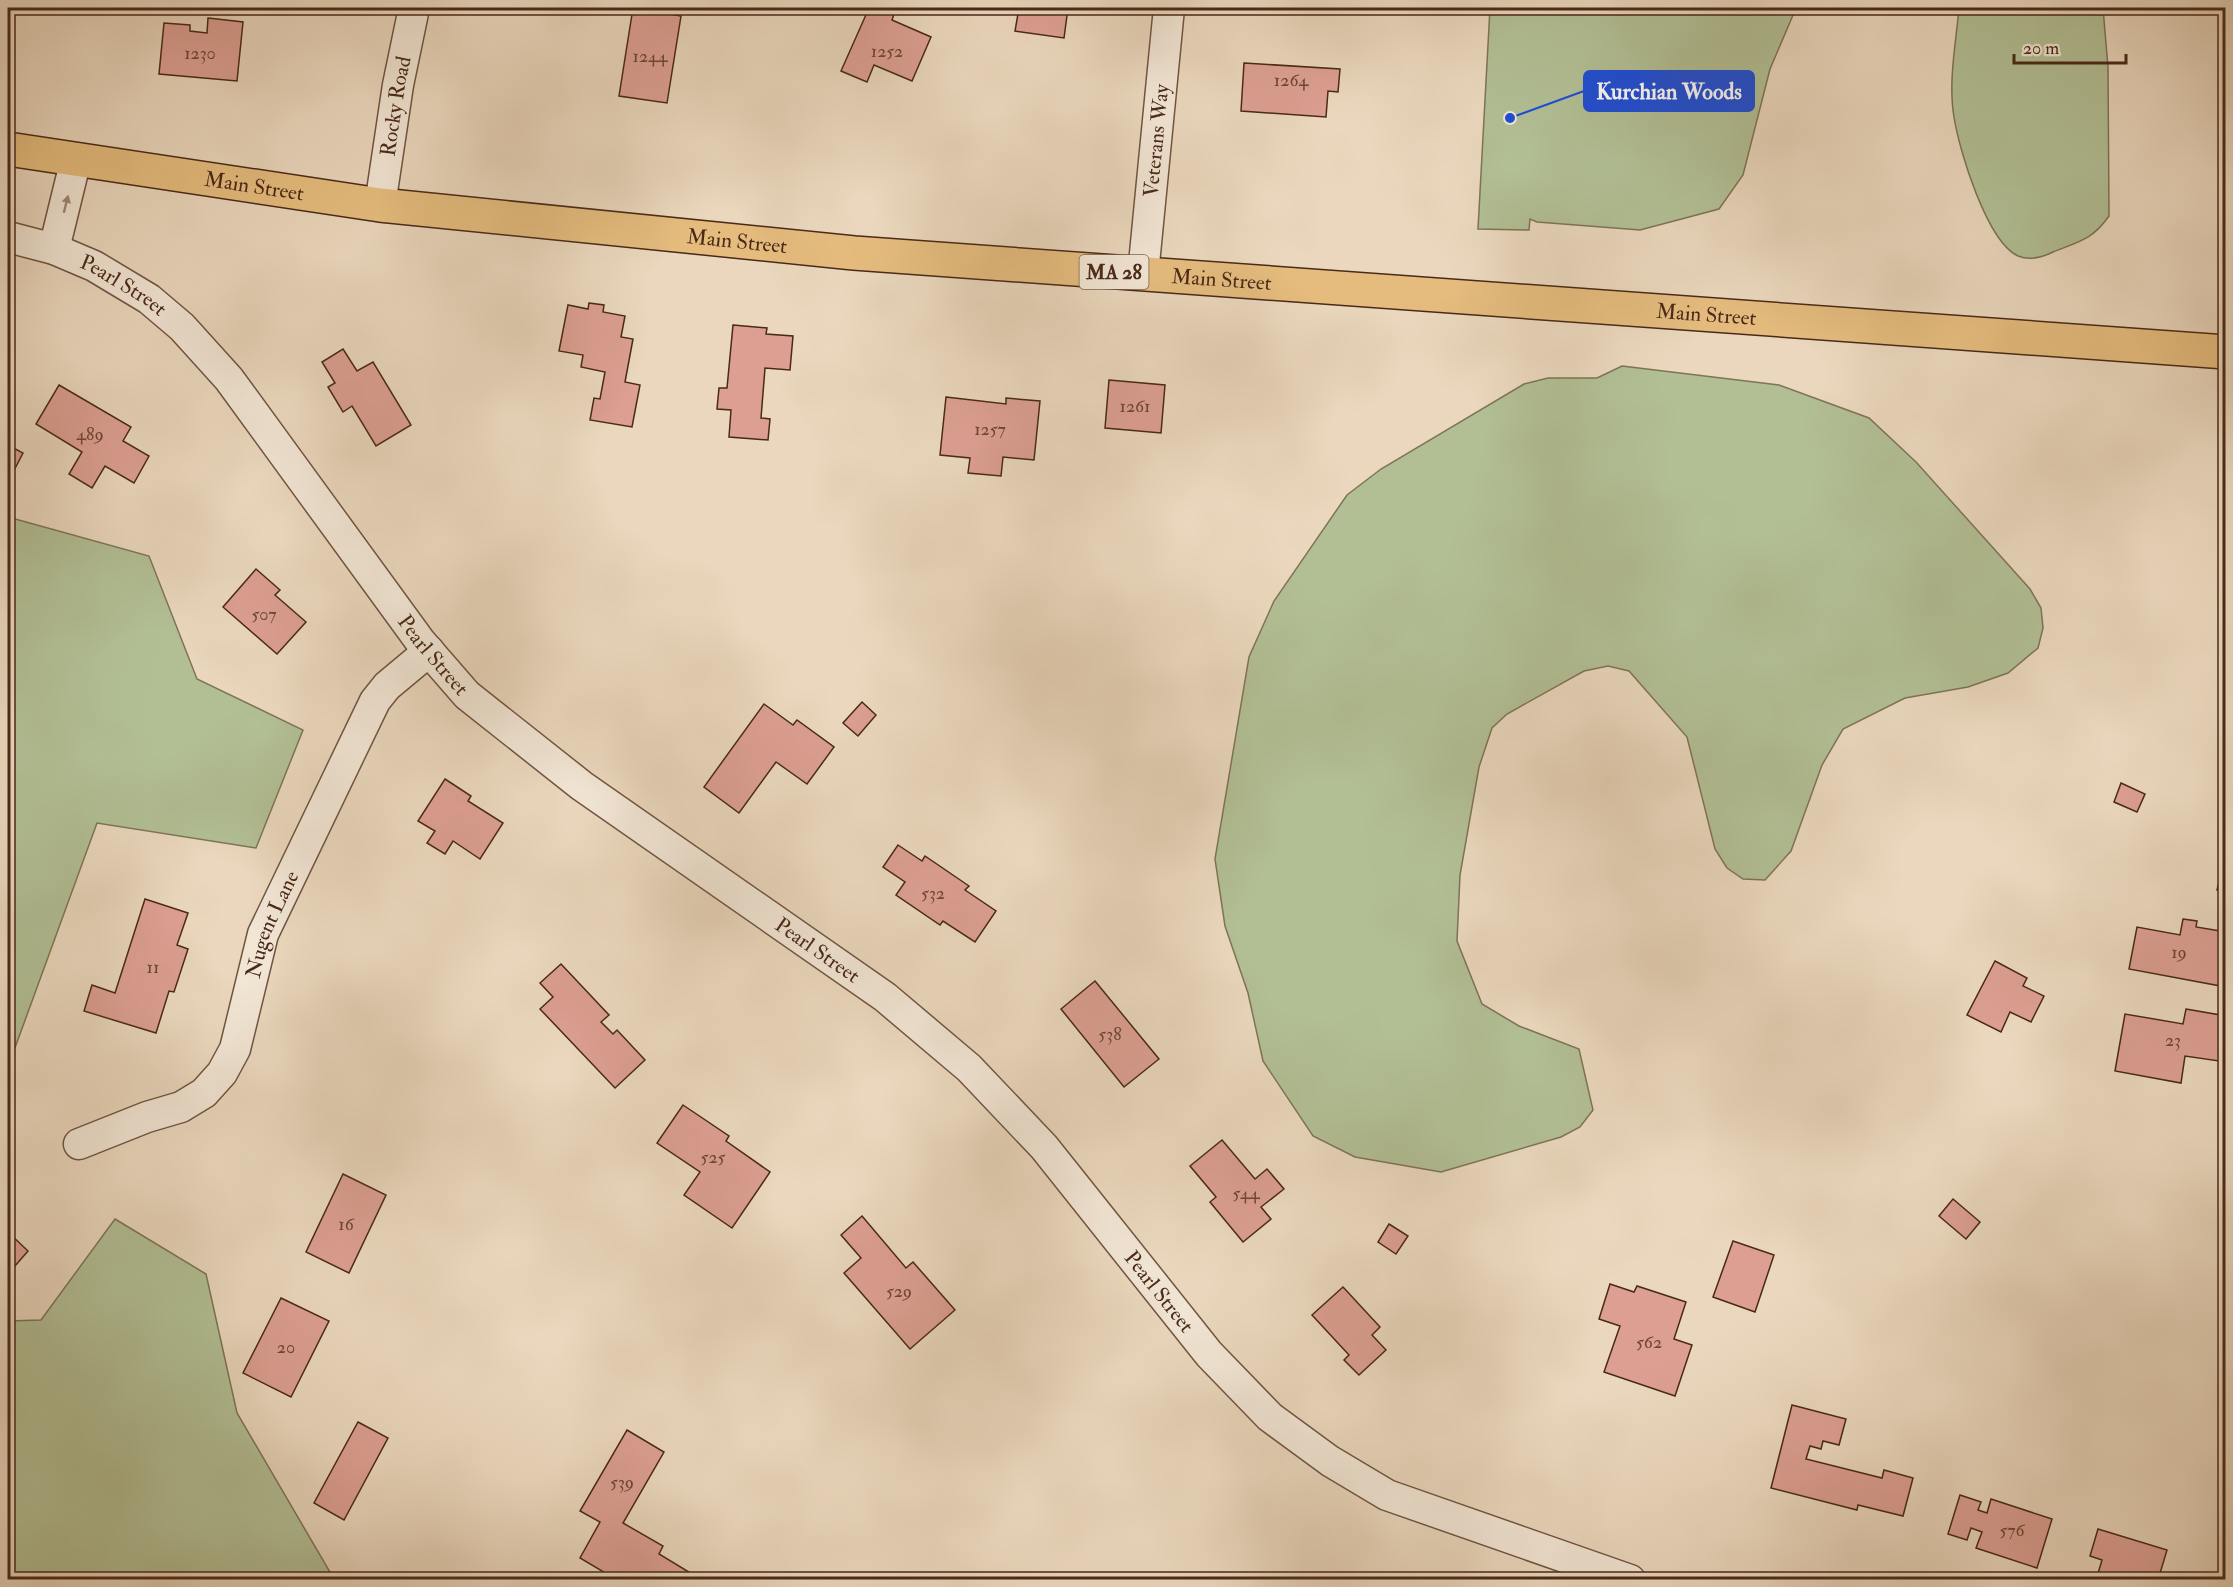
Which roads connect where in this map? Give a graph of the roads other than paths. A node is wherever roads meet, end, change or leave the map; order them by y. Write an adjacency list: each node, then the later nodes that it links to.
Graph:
1 (414, 8): 5 (street, Rocky Road)
2 (1169, 8): 8 (street, Veterans Way)
3 (8, 149): 4 (main road, Main Street / MA 28)
4 (76, 159): 5 (main road, Main Street / MA 28); 7 (street, Pearl Street, one-way to 4)
5 (380, 205): 8 (main road, Main Street / MA 28)
6 (8, 237): 7 (street, Pearl Street)
7 (54, 249): 10 (street, Pearl Street)
8 (1143, 274): 9 (main road, Main Street / MA 28)
9 (2226, 352)
10 (429, 651): 11 (street, Nugent Lane); 12 (street, Pearl Street)
11 (79, 1144)
12 (1630, 1580)

